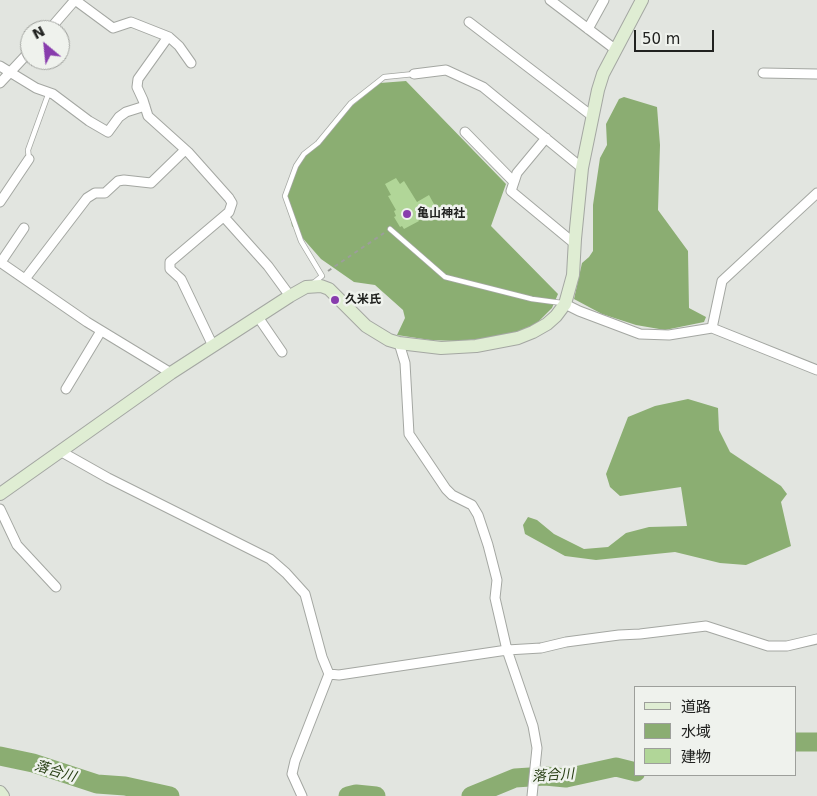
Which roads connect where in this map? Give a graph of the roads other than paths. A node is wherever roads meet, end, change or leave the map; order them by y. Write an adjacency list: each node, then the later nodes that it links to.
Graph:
1 (550, 0): 7 (street)
2 (604, 0): 7 (street)
3 (642, 0): 9 (street)
4 (72, 1): 5 (street); 8 (street)
5 (57, 20)
6 (469, 22): 20 (street)
7 (588, 29): 9 (street)
8 (168, 37): 11 (street); 19 (street)
9 (616, 50): 20 (street)
10 (20, 63): 13 (street)
11 (191, 63)
12 (0, 66): 13 (street)
13 (11, 73): 17 (street); 18 (street)
14 (763, 73): 16 (street)
15 (414, 74): 22 (street); 35 (lane)
16 (817, 74)
17 (0, 83)
18 (49, 92): 19 (street); 24 (lane)
19 (145, 106): 23 (street)
20 (592, 116): 25 (street)
21 (465, 132): 26 (street)
22 (546, 138): 25 (street); 26 (street)
23 (185, 150): 29 (street); 34 (street)
24 (29, 159): 28 (street)
25 (582, 168): 32 (street)
26 (514, 182): 32 (street)
27 (817, 193): 39 (street)
28 (0, 202)
29 (224, 217): 36 (street); 42 (street)
30 (24, 228): 33 (street)
31 (390, 229): 37 (lane)
32 (574, 244): 37 (street)
33 (0, 262): 34 (street)
34 (25, 279): 40 (street)
35 (306, 288): 36 (street); 41 (street)
36 (290, 296): 38 (street)
37 (565, 304): 39 (street); 41 (street)
38 (258, 317): 42 (street); 43 (street)
39 (712, 328): 44 (street)
40 (101, 331): 45 (street); 46 (street)
41 (399, 343): 52 (street)
42 (213, 346): 45 (street)
43 (282, 352)
44 (817, 370)
45 (171, 373): 47 (street)
46 (66, 389)
47 (60, 451): 48 (street); 53 (street)
48 (0, 494)
49 (0, 509): 50 (street)
50 (56, 587)
51 (817, 639): 52 (street)
52 (507, 650): 53 (street); 57 (street)
53 (329, 674): 56 (street)
54 (0, 792): 55 (street)
55 (3, 796)
56 (302, 796)
57 (532, 796)

